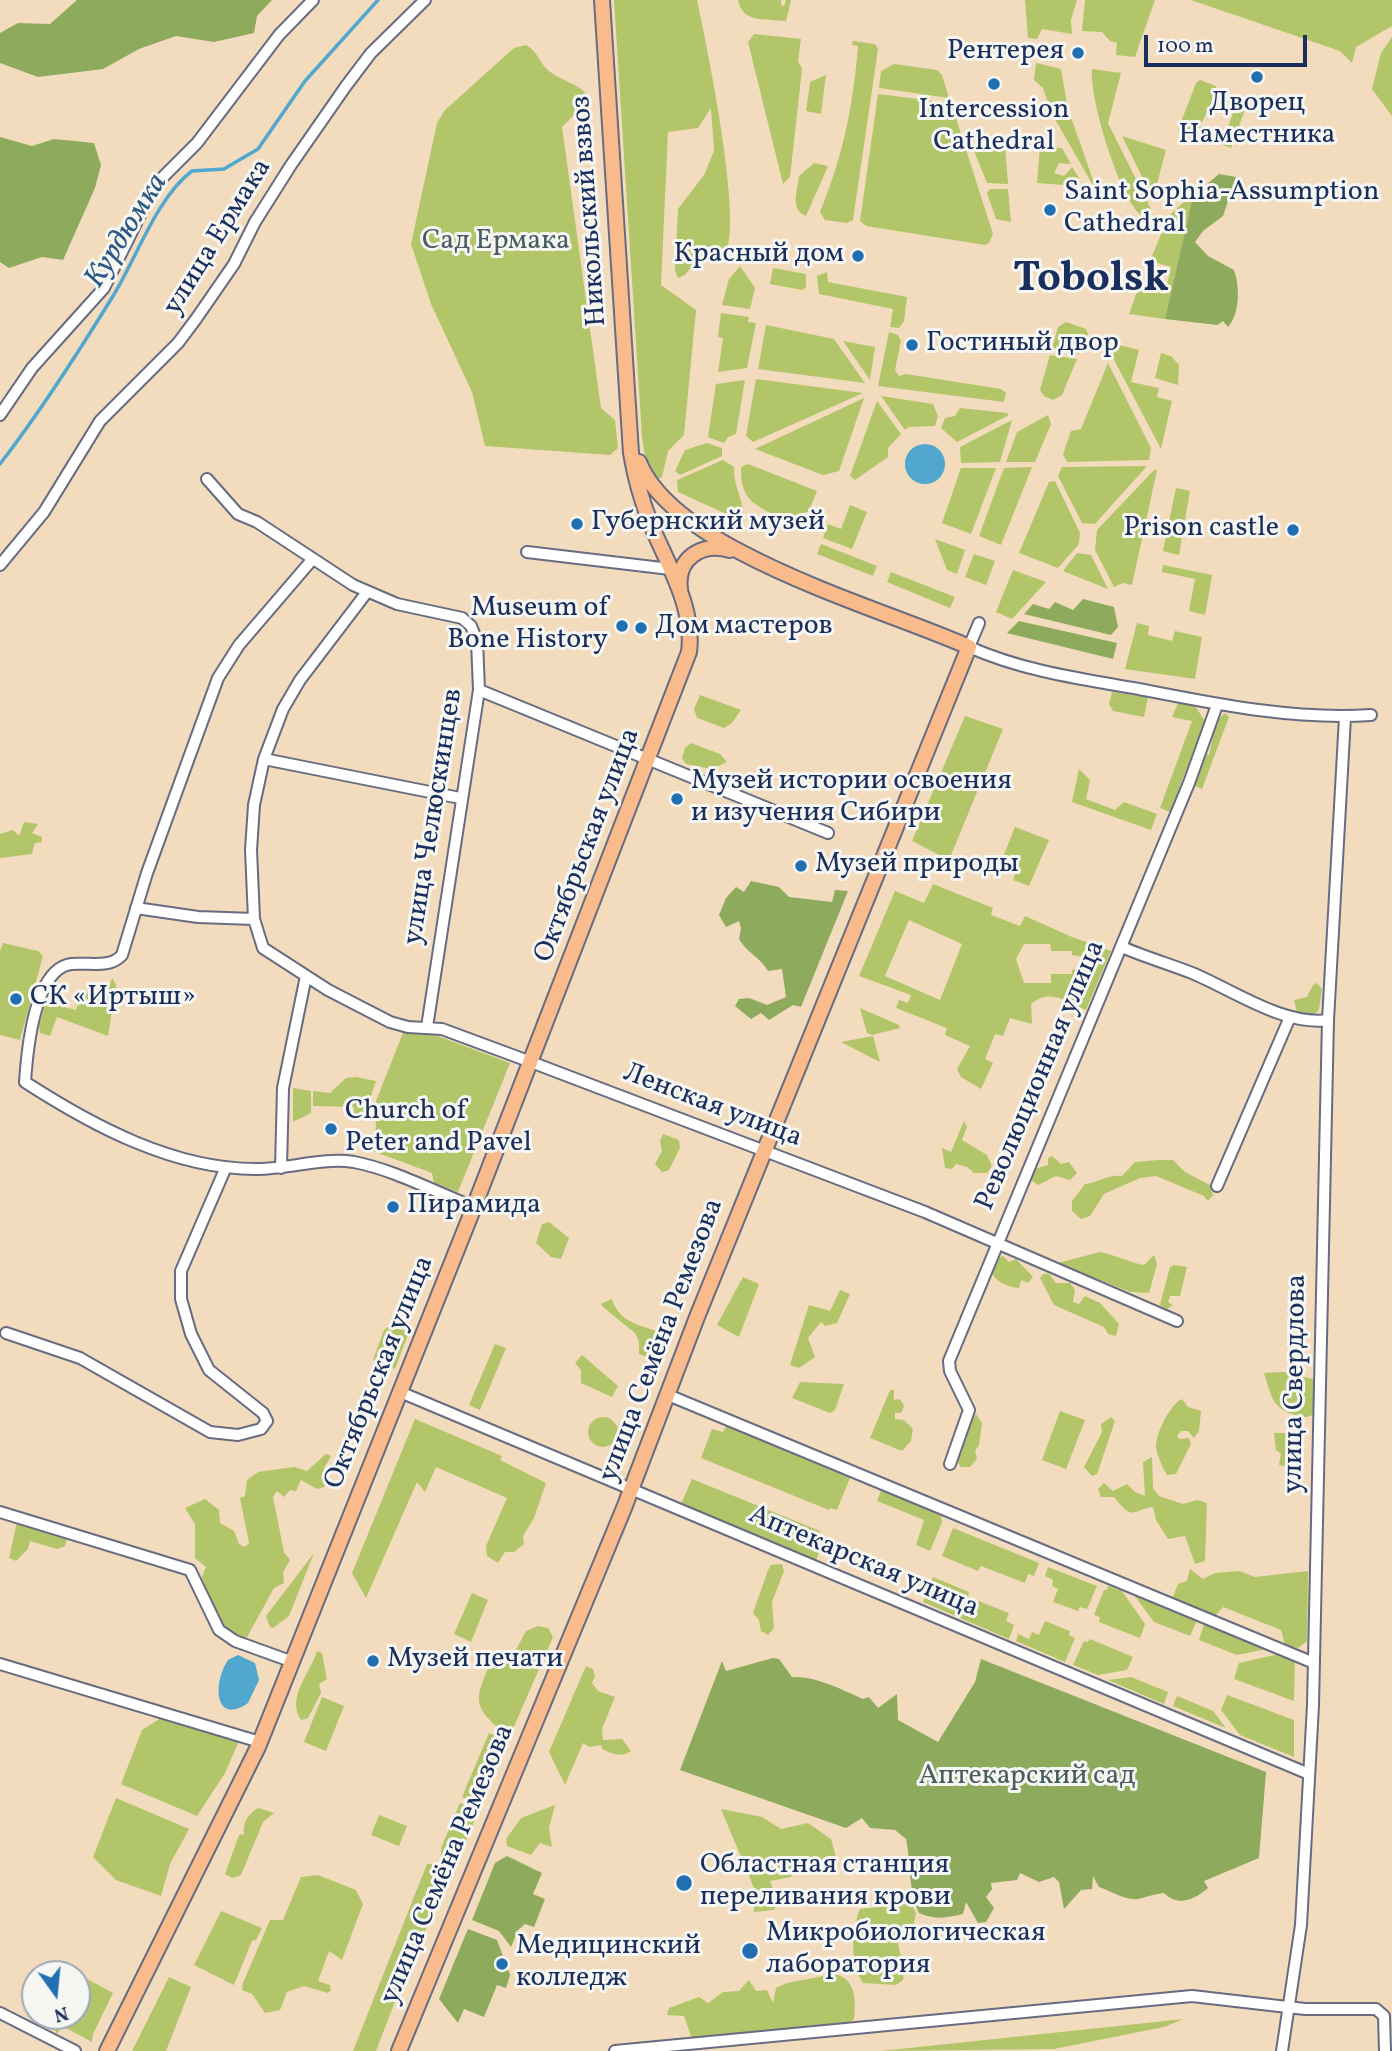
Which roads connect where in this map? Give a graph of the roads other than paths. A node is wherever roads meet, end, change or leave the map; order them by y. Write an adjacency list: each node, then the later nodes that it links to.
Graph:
1 (313, 0): 4 (street)
2 (425, 0): 10 (street, улица Ермака)
3 (602, 0): 5 (main road, Никольский взвоз)
4 (0, 415)
5 (629, 420): 8 (main road); 11 (main road, Октябрьская улица)
6 (207, 479): 9 (street)
7 (527, 552): 11 (street)
8 (739, 553): 13 (main road); 15 (main road)
9 (311, 561): 12 (street); 24 (street)
10 (0, 565)
11 (670, 569): 13 (main road, Октябрьская улица)
12 (367, 592): 16 (street, улица Челюскинцев); 21 (street)
13 (683, 601): 20 (main road, Октябрьская улица)
14 (979, 622): 15 (street)
15 (969, 647): 17 (street); 32 (main road, улица Семёна Ремезова)
16 (478, 690): 20 (street); 22 (street, улица Челюскинцев)
17 (1217, 705): 19 (street); 26 (street, Революционная улица)
18 (1371, 715): 19 (street)
19 (1345, 717): 29 (street, улица Свердлова)
20 (649, 758): 23 (street); 31 (main road, Октябрьская улица)
21 (264, 759): 22 (street); 25 (street)
22 (460, 797): 30 (street, улица Челюскинцев)
23 (828, 833)
24 (136, 908): 25 (street); 33 (street)
25 (254, 919): 27 (street, Ленская улица)
26 (1122, 947): 28 (street); 37 (street, Революционная улица)
27 (306, 976): 30 (street, Ленская улица); 34 (street)
28 (1290, 1017): 29 (street); 35 (street)
29 (1328, 1020): 46 (street, улица Свердлова)
30 (427, 1027): 31 (street, Ленская улица)
31 (531, 1062): 32 (street, Ленская улица); 36 (main road, Октябрьская улица)
32 (764, 1152): 37 (street, Ленская улица); 41 (main road, улица Семёна Ремезова)
33 (226, 1167): 34 (street); 39 (street)
34 (281, 1168): 36 (street)
35 (1217, 1186)
36 (474, 1207): 40 (main road, Октябрьская улица)
37 (996, 1244): 38 (street, Ленская улица); 42 (street, Революционная улица)
38 (1177, 1321)
39 (6, 1333)
40 (400, 1392): 43 (street, Аптекарская улица); 45 (main road, Октябрьская улица)
41 (668, 1395): 43 (main road, улица Семёна Ремезова); 46 (street)
42 (950, 1464)
43 (631, 1489): 49 (street, Аптекарская улица); 54 (main road, улица Семёна Ремезова)
44 (0, 1512): 45 (street)
45 (293, 1662): 48 (main road, Октябрьская улица)
46 (1314, 1663): 49 (street, улица Свердлова)
47 (0, 1664): 48 (street)
48 (260, 1742): 53 (main road, Октябрьская улица)
49 (1309, 1774): 50 (street, улица Свердлова)
50 (1289, 2007): 55 (street); 56 (street, улица Свердлова); 57 (street)
51 (0, 2013): 52 (street)
52 (75, 2051)
53 (107, 2051)
54 (399, 2051)
55 (615, 2051)
56 (1282, 2051)
57 (1385, 2051)

